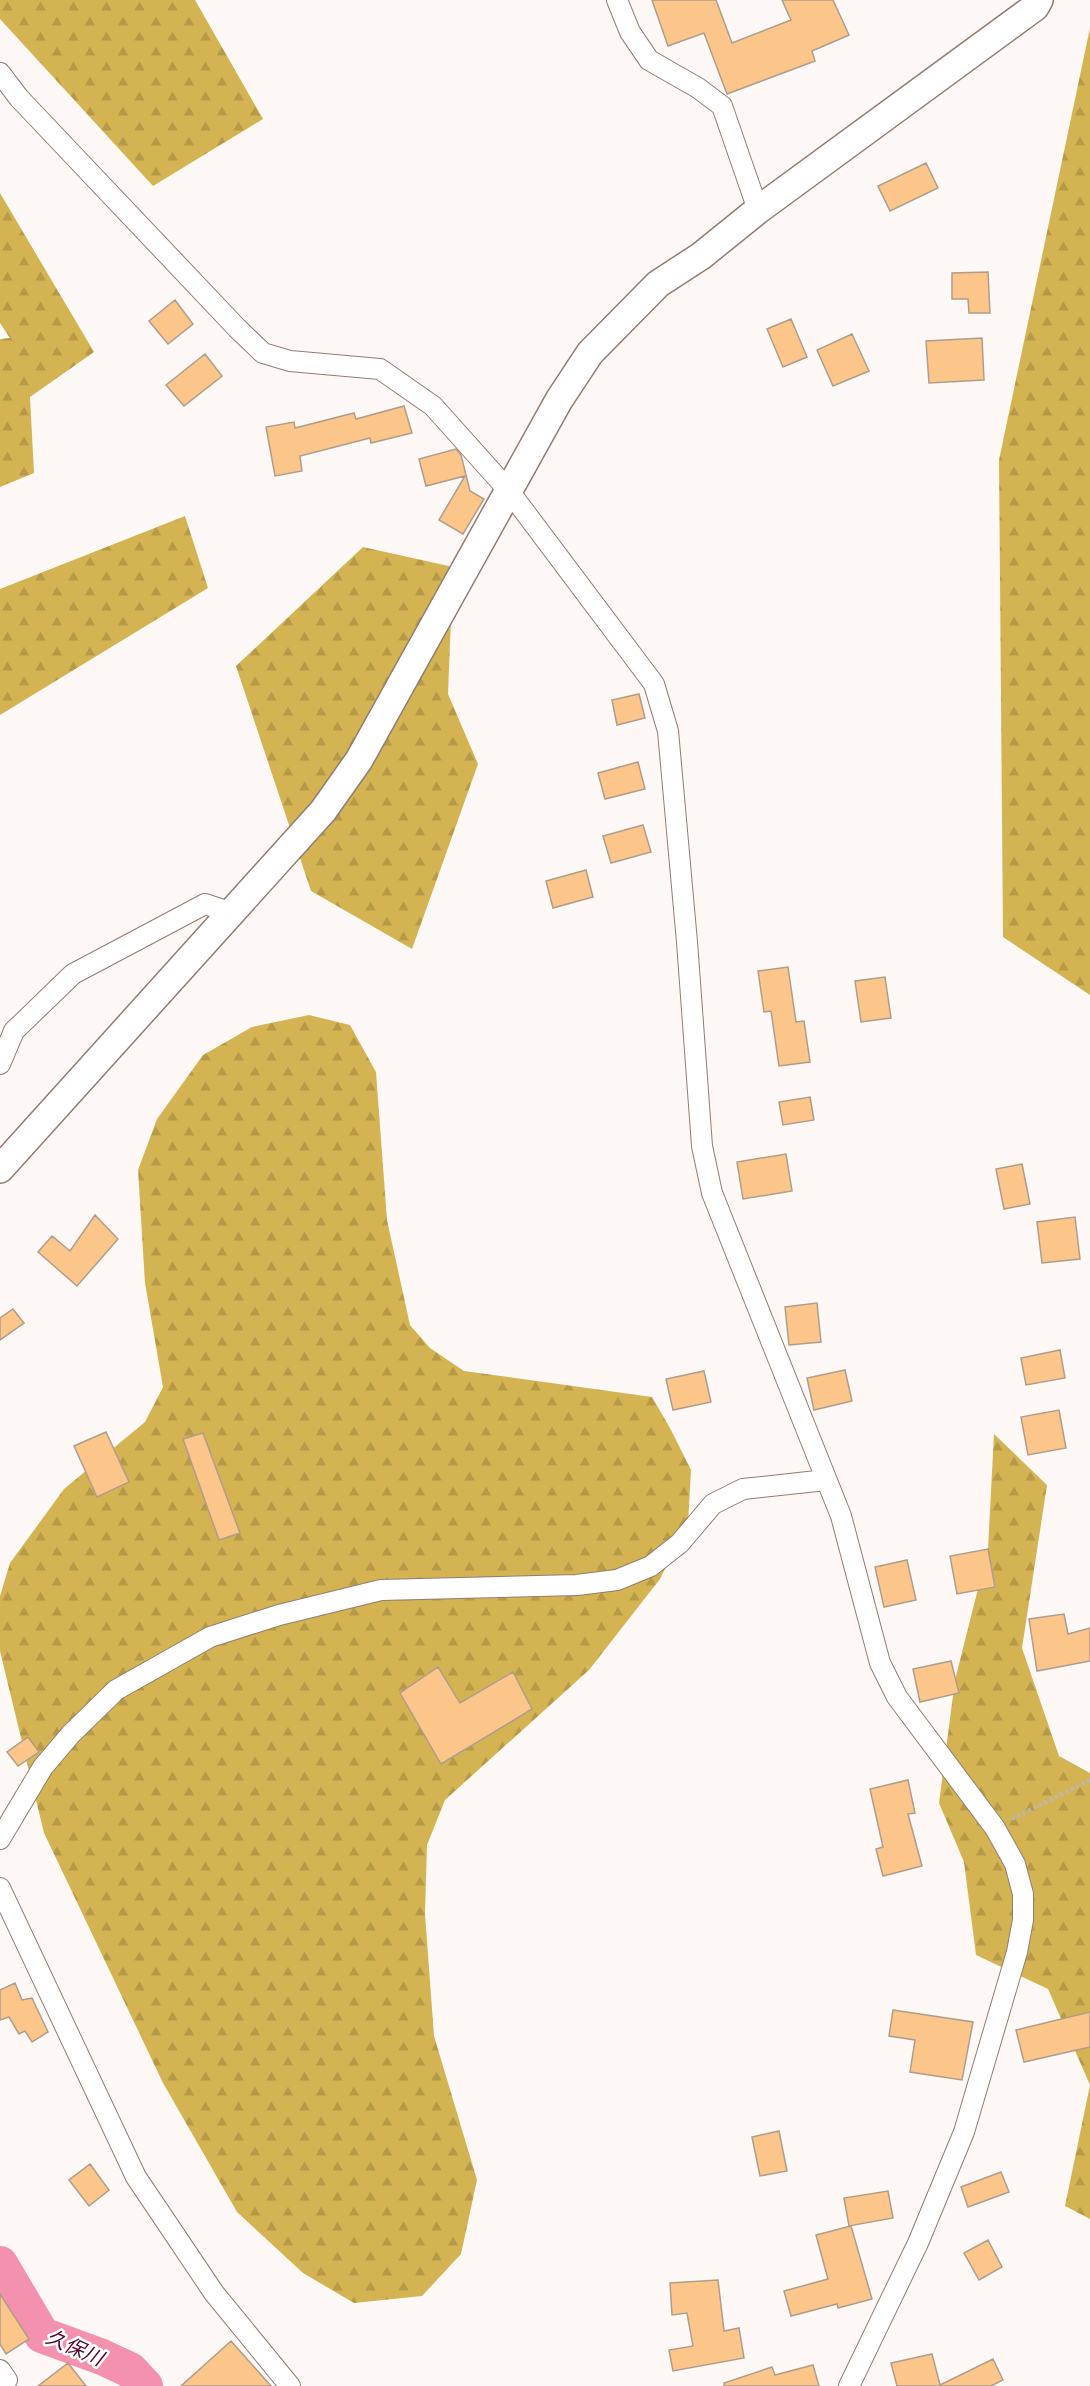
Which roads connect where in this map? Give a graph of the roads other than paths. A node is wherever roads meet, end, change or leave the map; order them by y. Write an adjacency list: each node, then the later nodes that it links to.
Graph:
1 (618, 0): 4 (street)
2 (1039, 0): 4 (street)
3 (0, 73): 5 (street)
4 (758, 210): 5 (street)
5 (509, 490): 6 (street); 9 (street)
6 (232, 913): 7 (street); 8 (street)
7 (0, 1064)
8 (0, 1169)
9 (826, 1480): 10 (street); 15 (street)
10 (0, 1839)
11 (0, 1888): 14 (street)
12 (0, 2370): 13 (street)
13 (2, 2386)
14 (290, 2386)
15 (849, 2386)

